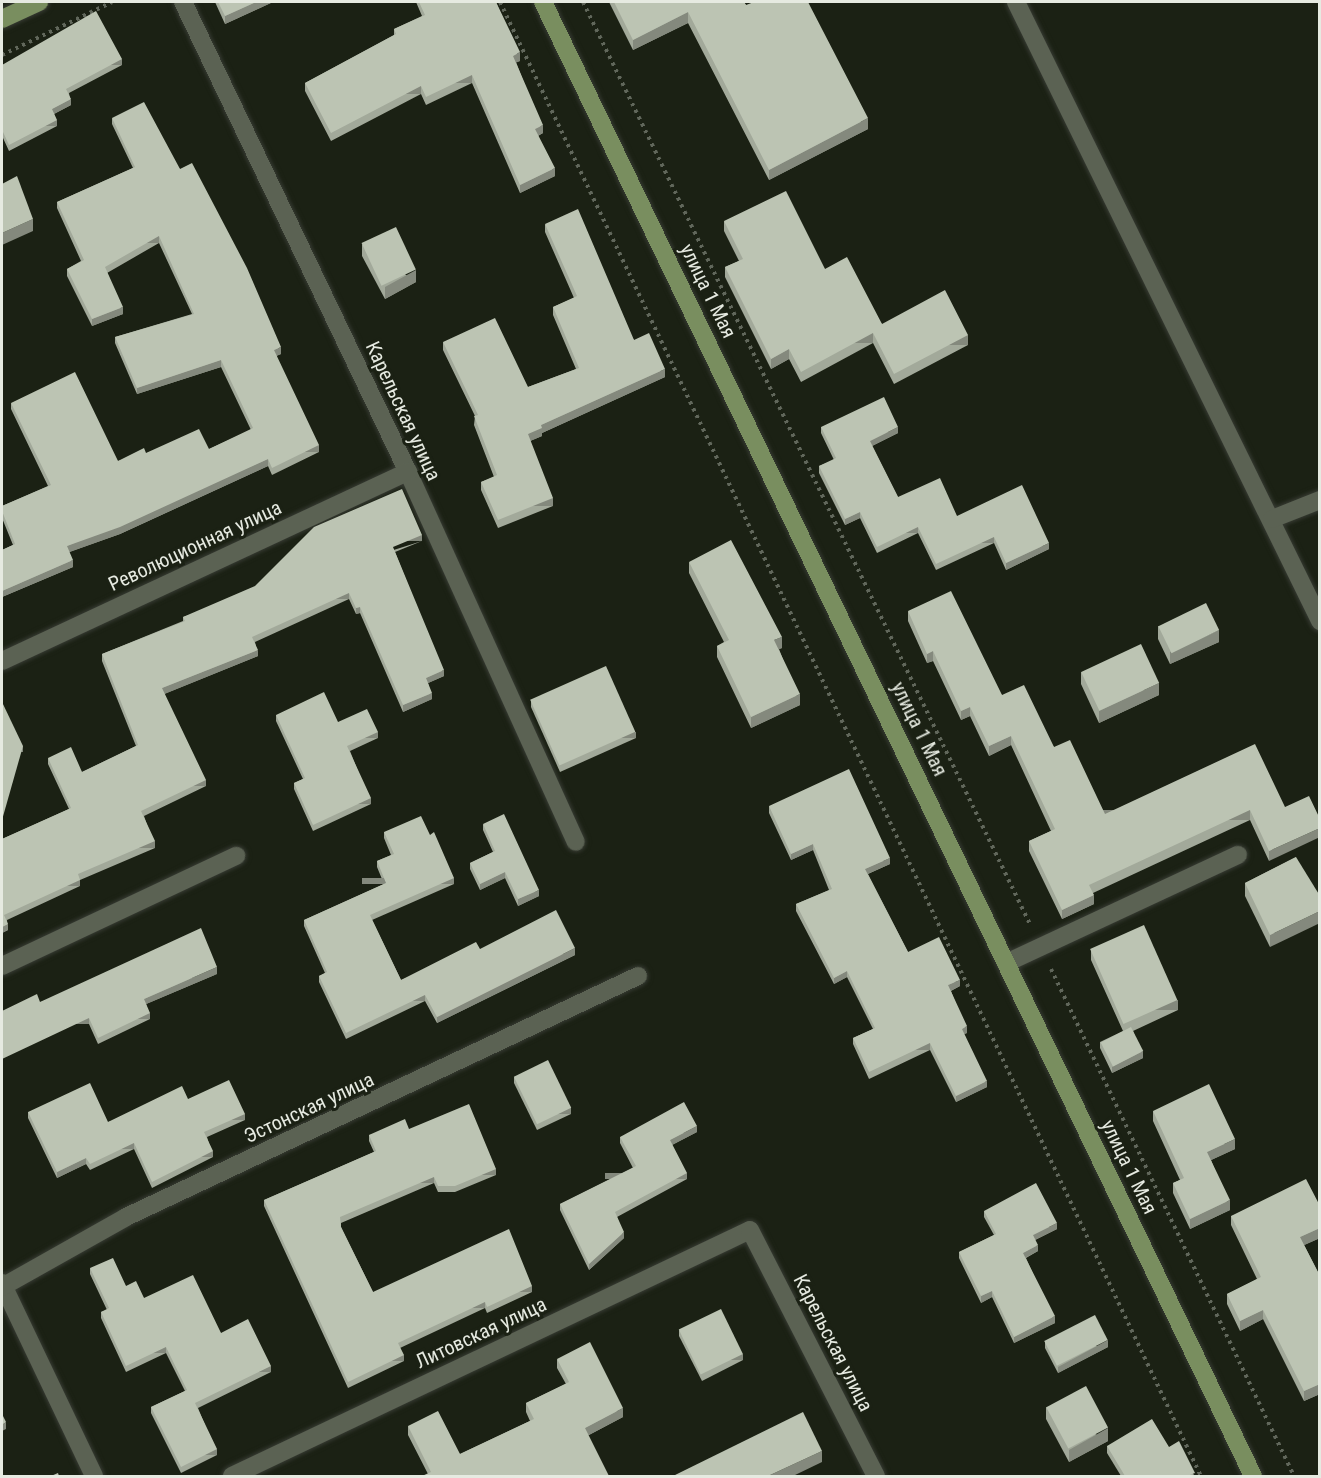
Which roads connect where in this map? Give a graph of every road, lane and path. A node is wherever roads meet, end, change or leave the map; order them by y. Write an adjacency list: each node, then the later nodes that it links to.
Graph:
1 (39, 2): 8 (main road)
2 (112, 2): 9 (path)
3 (183, 2): 10 (street, Карельская улица)
4 (500, 2): 27 (path)
5 (543, 2): 19 (main road, улица 1 Мая)
6 (583, 2): 18 (path)
7 (1016, 2): 12 (street)
8 (2, 19)
9 (2, 55)
10 (408, 472): 14 (street, Революционная улица); 15 (street, Карельская улица)
11 (1320, 500): 12 (street)
12 (1272, 519): 13 (street)
13 (1320, 621)
14 (2, 662)
15 (576, 842)
16 (1238, 855): 18 (street)
17 (236, 856): 20 (street)
18 (1041, 947): 19 (street); 29 (path)
19 (1006, 963): 28 (main road, улица 1 Мая)
20 (2, 966)
21 (638, 976): 23 (street, Эстонская улица)
22 (750, 1230): 25 (street, Литовская улица); 26 (street, Карельская улица)
23 (2, 1285): 24 (street)
24 (94, 1476)
25 (232, 1476)
26 (876, 1476)
27 (1201, 1476)
28 (1253, 1476)
29 (1294, 1476)

